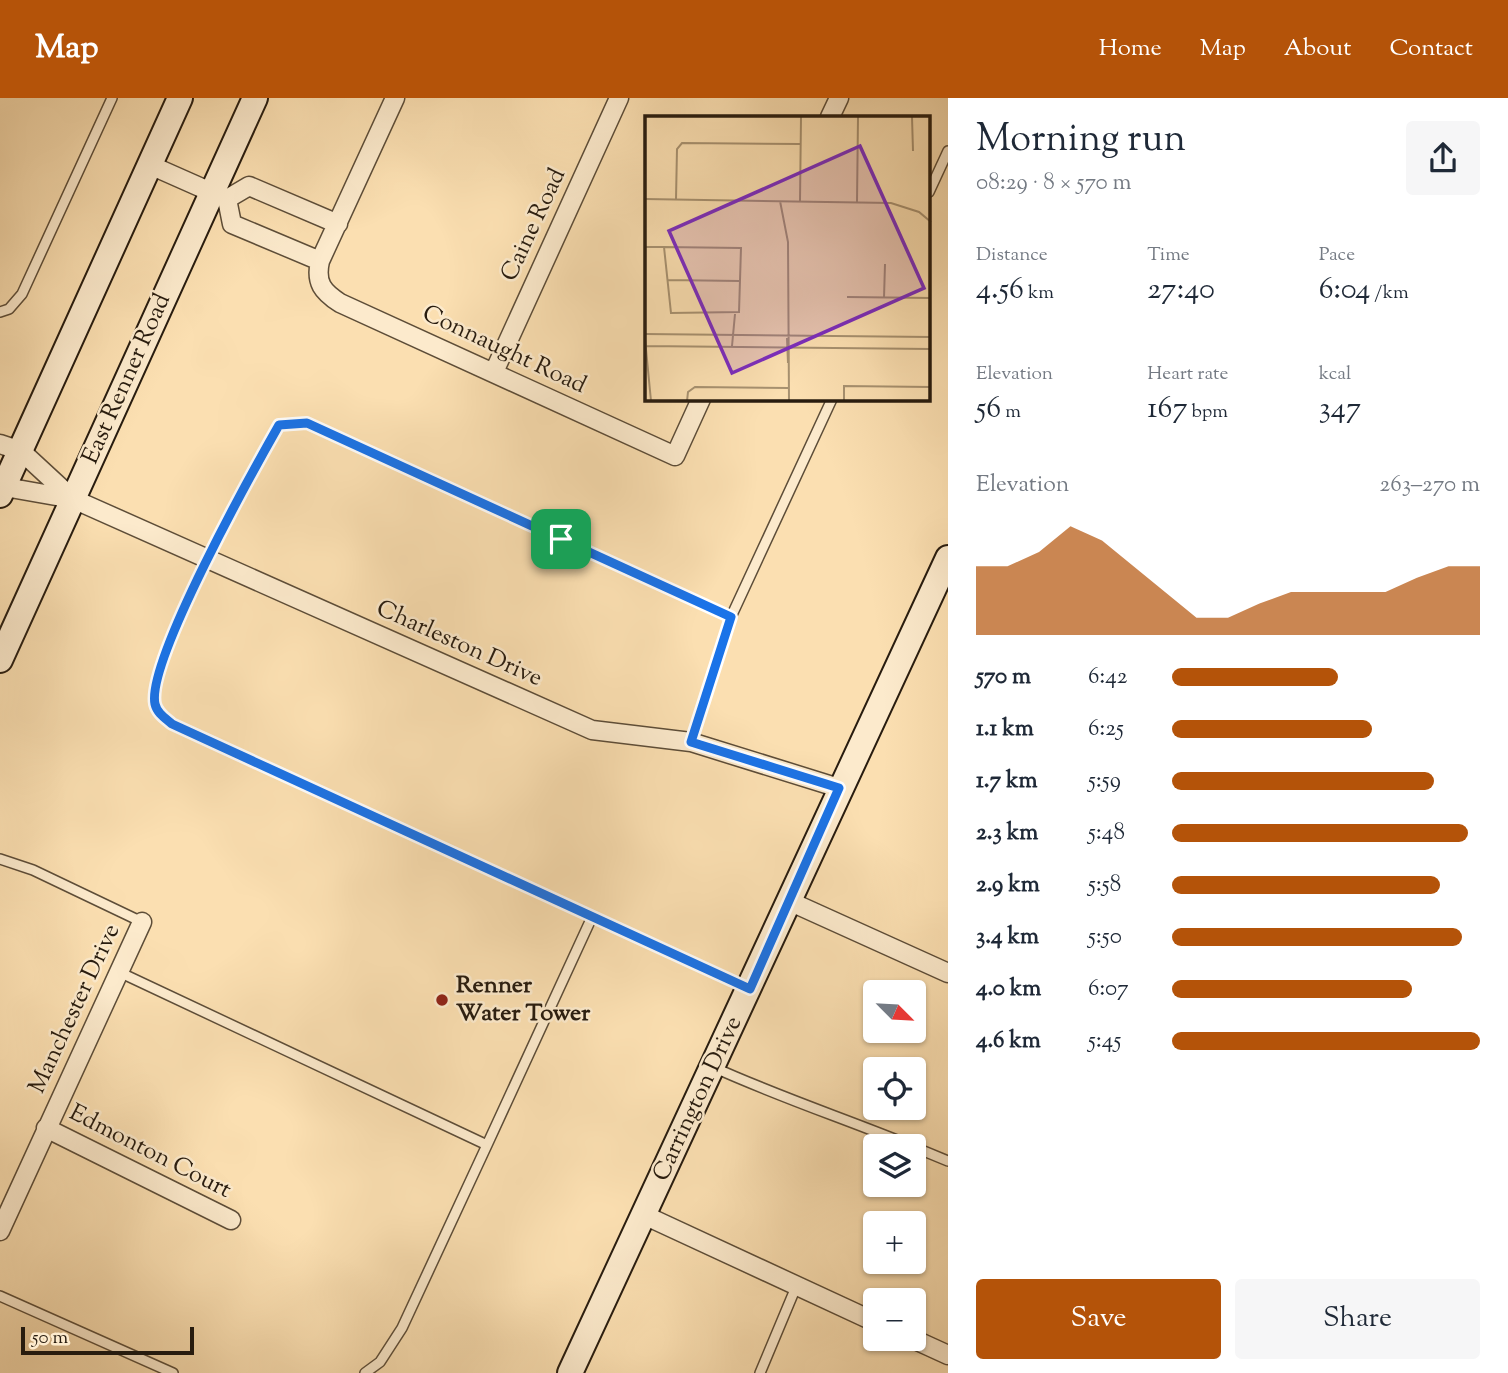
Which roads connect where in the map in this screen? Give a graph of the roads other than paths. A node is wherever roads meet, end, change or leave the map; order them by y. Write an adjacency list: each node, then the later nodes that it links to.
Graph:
1 (112, 98): 14 (lane)
2 (180, 98): 9 (main road)
3 (255, 98): 11 (main road, East Renner Road)
4 (396, 98): 12 (street)
5 (619, 98): 15 (street, Caine Road)
6 (839, 98): 7 (street)
7 (830, 116)
8 (948, 150): 10 (lane)
9 (150, 165): 11 (street); 18 (main road)
10 (930, 190)
11 (219, 196): 12 (street); 13 (street); 20 (main road, East Renner Road)
12 (338, 223): 13 (street)
13 (320, 261): 15 (street, Connaught Road)
14 (0, 313)
15 (494, 372): 16 (street, Connaught Road)
16 (700, 401)
17 (831, 401): 23 (lane)
18 (11, 448): 19 (main road); 20 (street, Charleston Drive)
19 (1, 490): 20 (street, Charleston Drive)
20 (73, 499): 21 (street, Charleston Drive); 24 (main road, East Renner Road)
21 (207, 558): 23 (lane); 25 (street, Charleston Drive); 29 (lane)
22 (948, 558): 26 (main road, Carrington Drive)
23 (731, 617): 25 (lane)
24 (0, 660)
25 (691, 742): 26 (street, Charleston Drive)
26 (839, 788): 28 (main road, Carrington Drive)
27 (0, 859): 30 (lane)
28 (791, 902): 31 (street); 33 (main road, Carrington Drive)
29 (592, 917): 33 (lane); 37 (lane)
30 (142, 922): 32 (street, Manchester Drive)
31 (947, 971)
32 (119, 972): 35 (street, Manchester Drive); 37 (lane)
33 (750, 989): 34 (main road, Carrington Drive)
34 (713, 1067): 36 (lane); 40 (main road, Carrington Drive)
35 (47, 1128): 41 (street, Edmonton Court); 42 (street, Manchester Drive)
36 (881, 1134)
37 (487, 1145): 49 (lane)
38 (926, 1152): 39 (lane)
39 (948, 1161)
40 (644, 1215): 43 (street); 50 (main road, Carrington Drive)
41 (232, 1220)
42 (0, 1231)
43 (796, 1287): 45 (street); 51 (lane)
44 (0, 1296): 48 (lane)
45 (863, 1317)
46 (926, 1345): 47 (street)
47 (948, 1354)
48 (173, 1373)
49 (365, 1373)
50 (570, 1373)
51 (760, 1373)

